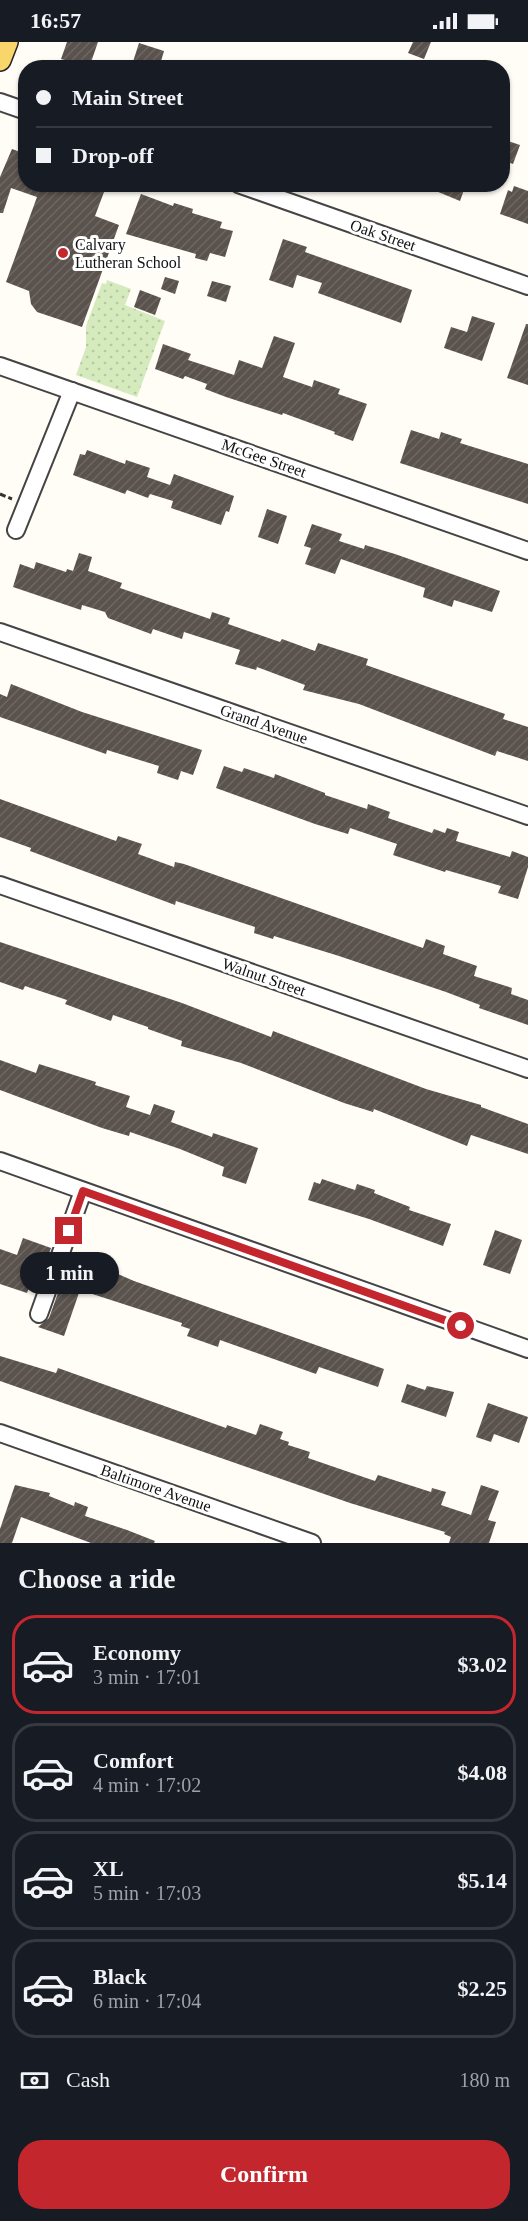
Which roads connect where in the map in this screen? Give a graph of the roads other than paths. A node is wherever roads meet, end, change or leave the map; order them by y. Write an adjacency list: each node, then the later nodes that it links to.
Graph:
1 (7, 42): 2 (main road)
2 (0, 60)
3 (0, 102): 4 (street)
4 (18, 108)
5 (261, 192): 6 (street, Oak Street)
6 (528, 286)
7 (0, 366): 8 (street, McGee Street)
8 (72, 391): 9 (street); 10 (street, McGee Street)
9 (16, 530)
10 (528, 551)
11 (0, 632): 12 (street, Grand Avenue)
12 (528, 816)
13 (0, 885): 14 (street, Walnut Street)
14 (528, 1069)
15 (0, 1161): 16 (street)
16 (83, 1191): 17 (street); 18 (street)
17 (39, 1314)
18 (528, 1349)
19 (0, 1433): 20 (street, Baltimore Avenue)
20 (312, 1543)

